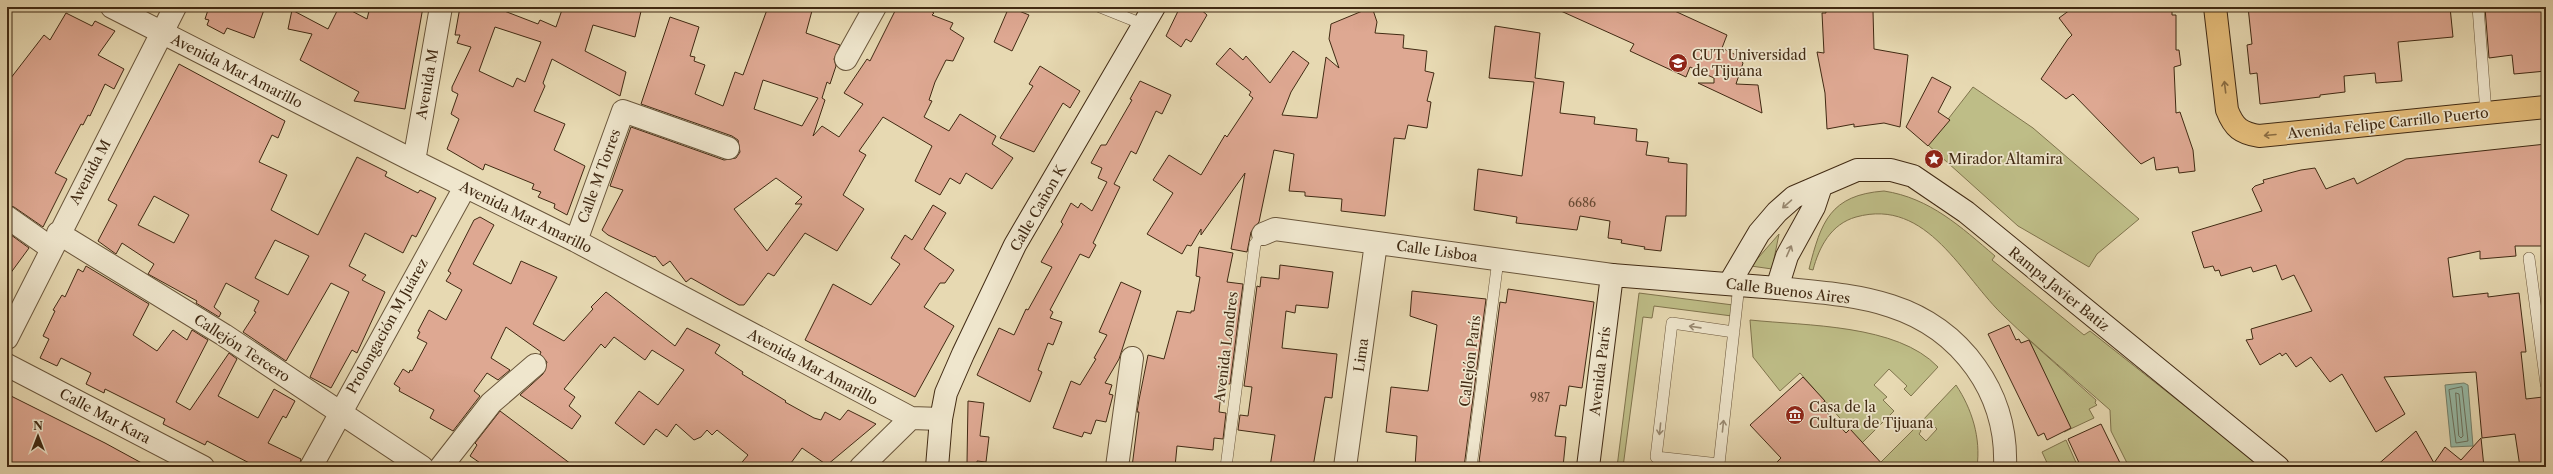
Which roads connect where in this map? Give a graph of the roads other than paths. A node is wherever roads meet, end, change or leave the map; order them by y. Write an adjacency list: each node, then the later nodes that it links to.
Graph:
1 (112, 7): 9 (street, Avenida Mar Amarillo)
2 (175, 7): 9 (street, Avenida M)
3 (441, 7): 14 (street, Avenida M)
4 (875, 7): 10 (street)
5 (1100, 7): 8 (lane)
6 (2215, 7): 12 (main road, Avenida Felipe Carrillo Puerto, one-way to 6)
7 (2478, 7): 12 (lane)
8 (1150, 16): 35 (street, Calle Cañon K)
9 (163, 33): 14 (street, Avenida Mar Amarillo); 20 (street, Avenida M)
10 (846, 59)
11 (2546, 107): 12 (main road, Avenida Felipe Carrillo Puerto)
12 (2486, 113)
13 (728, 148): 19 (street, Calle M Torres)
14 (414, 161): 16 (street, Avenida Mar Amarillo)
15 (1821, 186): 25 (street, Rampa Javier Batiz, one-way to 25); 26 (street, one-way to 15); 49 (street, Rampa Javier Batiz)
16 (465, 187): 19 (street, Avenida Mar Amarillo); 33 (street, Prolongación M Juárez)
17 (7, 217): 20 (street, Callejón Tercero)
18 (1263, 234): 21 (street, Calle Lisboa); 44 (lane, Avenida Londres)
19 (576, 240): 34 (street, Avenida Mar Amarillo)
20 (54, 241): 28 (street, Avenida M); 33 (street, Callejón Tercero)
21 (1376, 243): 23 (street, Calle Lisboa); 45 (street, Lima)
22 (2529, 258): 32 (lane)
23 (1498, 260): 24 (street, Calle Lisboa); 46 (lane, Callejón París)
24 (1612, 275): 25 (street, Calle Buenos Aires); 47 (street, Avenida París)
25 (1734, 284): 26 (street, Calle Buenos Aires); 27 (lane)
26 (1777, 288): 48 (street, Calle Buenos Aires)
27 (1734, 332): 36 (lane, one-way to 27); 36 (lane, one-way to 36)
28 (7, 338)
29 (1132, 358): 43 (street)
30 (7, 365): 37 (street, Calle Mar Kara)
31 (535, 365): 40 (street)
32 (2546, 384)
33 (340, 412): 38 (street, Prolongación M Juárez); 39 (street, Callejón Tercero)
34 (910, 418): 35 (street, Avenida Mar Amarillo); 41 (street)
35 (941, 419): 42 (street, Calle Cañon K)
36 (1721, 466)
37 (203, 467)
38 (311, 467)
39 (422, 467)
40 (441, 467)
41 (861, 467)
42 (937, 467)
43 (1117, 467)
44 (1226, 467)
45 (1345, 467)
46 (1471, 467)
47 (1588, 467)
48 (2005, 467)
49 (2278, 467)

